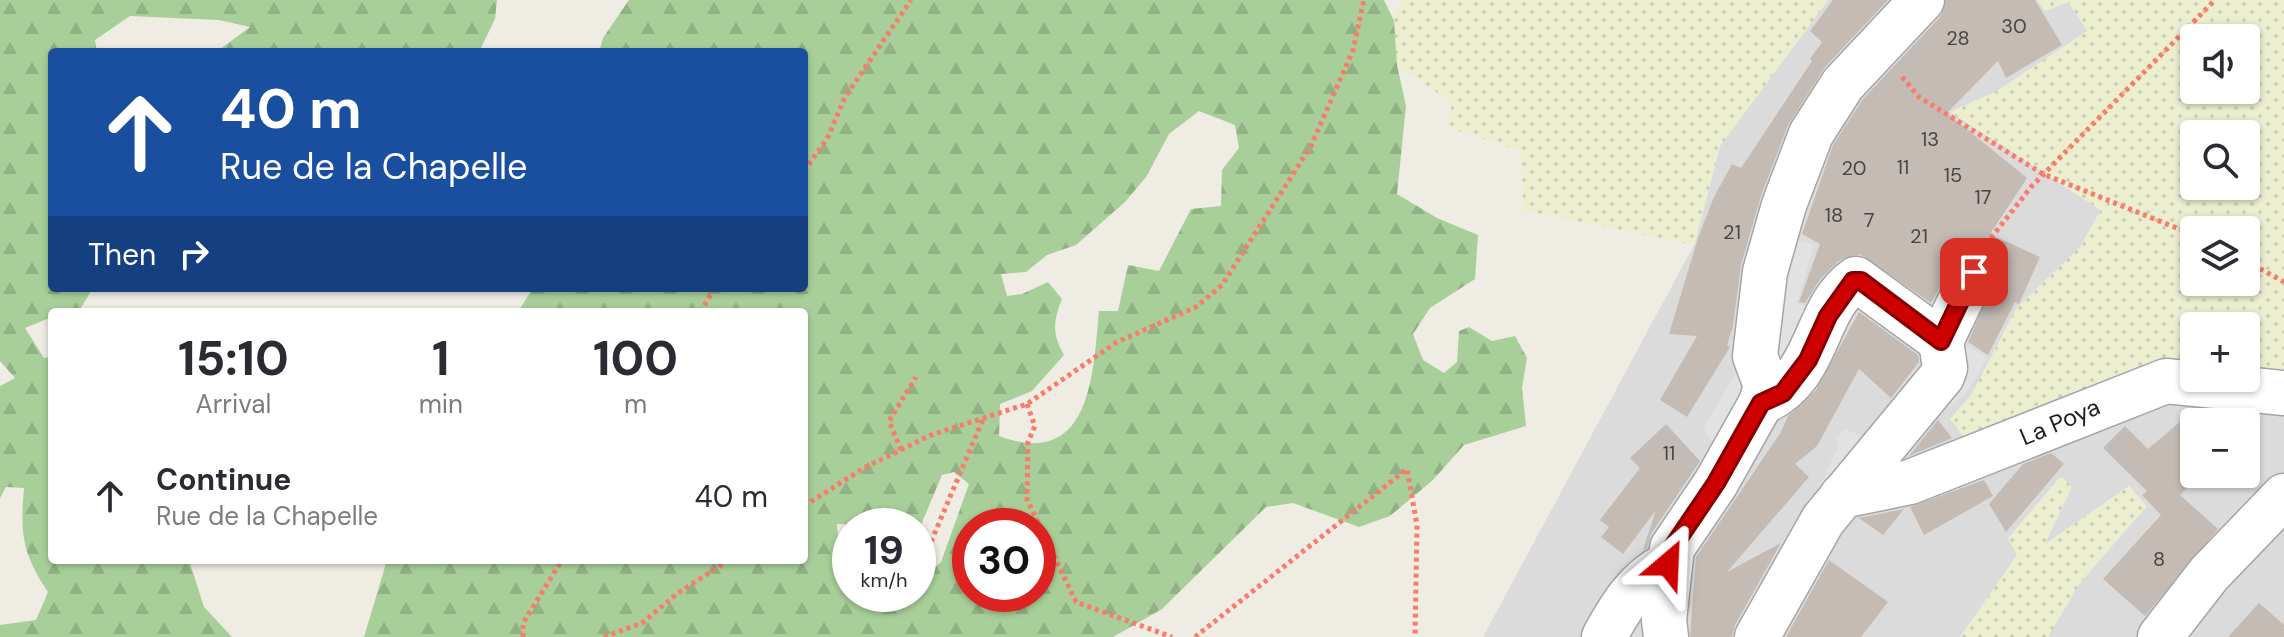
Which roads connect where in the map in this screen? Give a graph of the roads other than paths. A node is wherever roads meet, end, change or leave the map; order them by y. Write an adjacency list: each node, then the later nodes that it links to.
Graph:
1 (1922, 0): 5 (street)
2 (1974, 272): 3 (street)
3 (1941, 341): 5 (street); 6 (street)
4 (2284, 393): 6 (street, La Poya)
5 (1761, 403): 8 (street)
6 (1842, 496): 11 (street)
7 (2284, 496): 12 (street)
8 (1668, 564): 9 (street); 10 (street)
9 (1604, 637)
10 (1666, 637)
11 (1757, 637)
12 (2160, 637)

